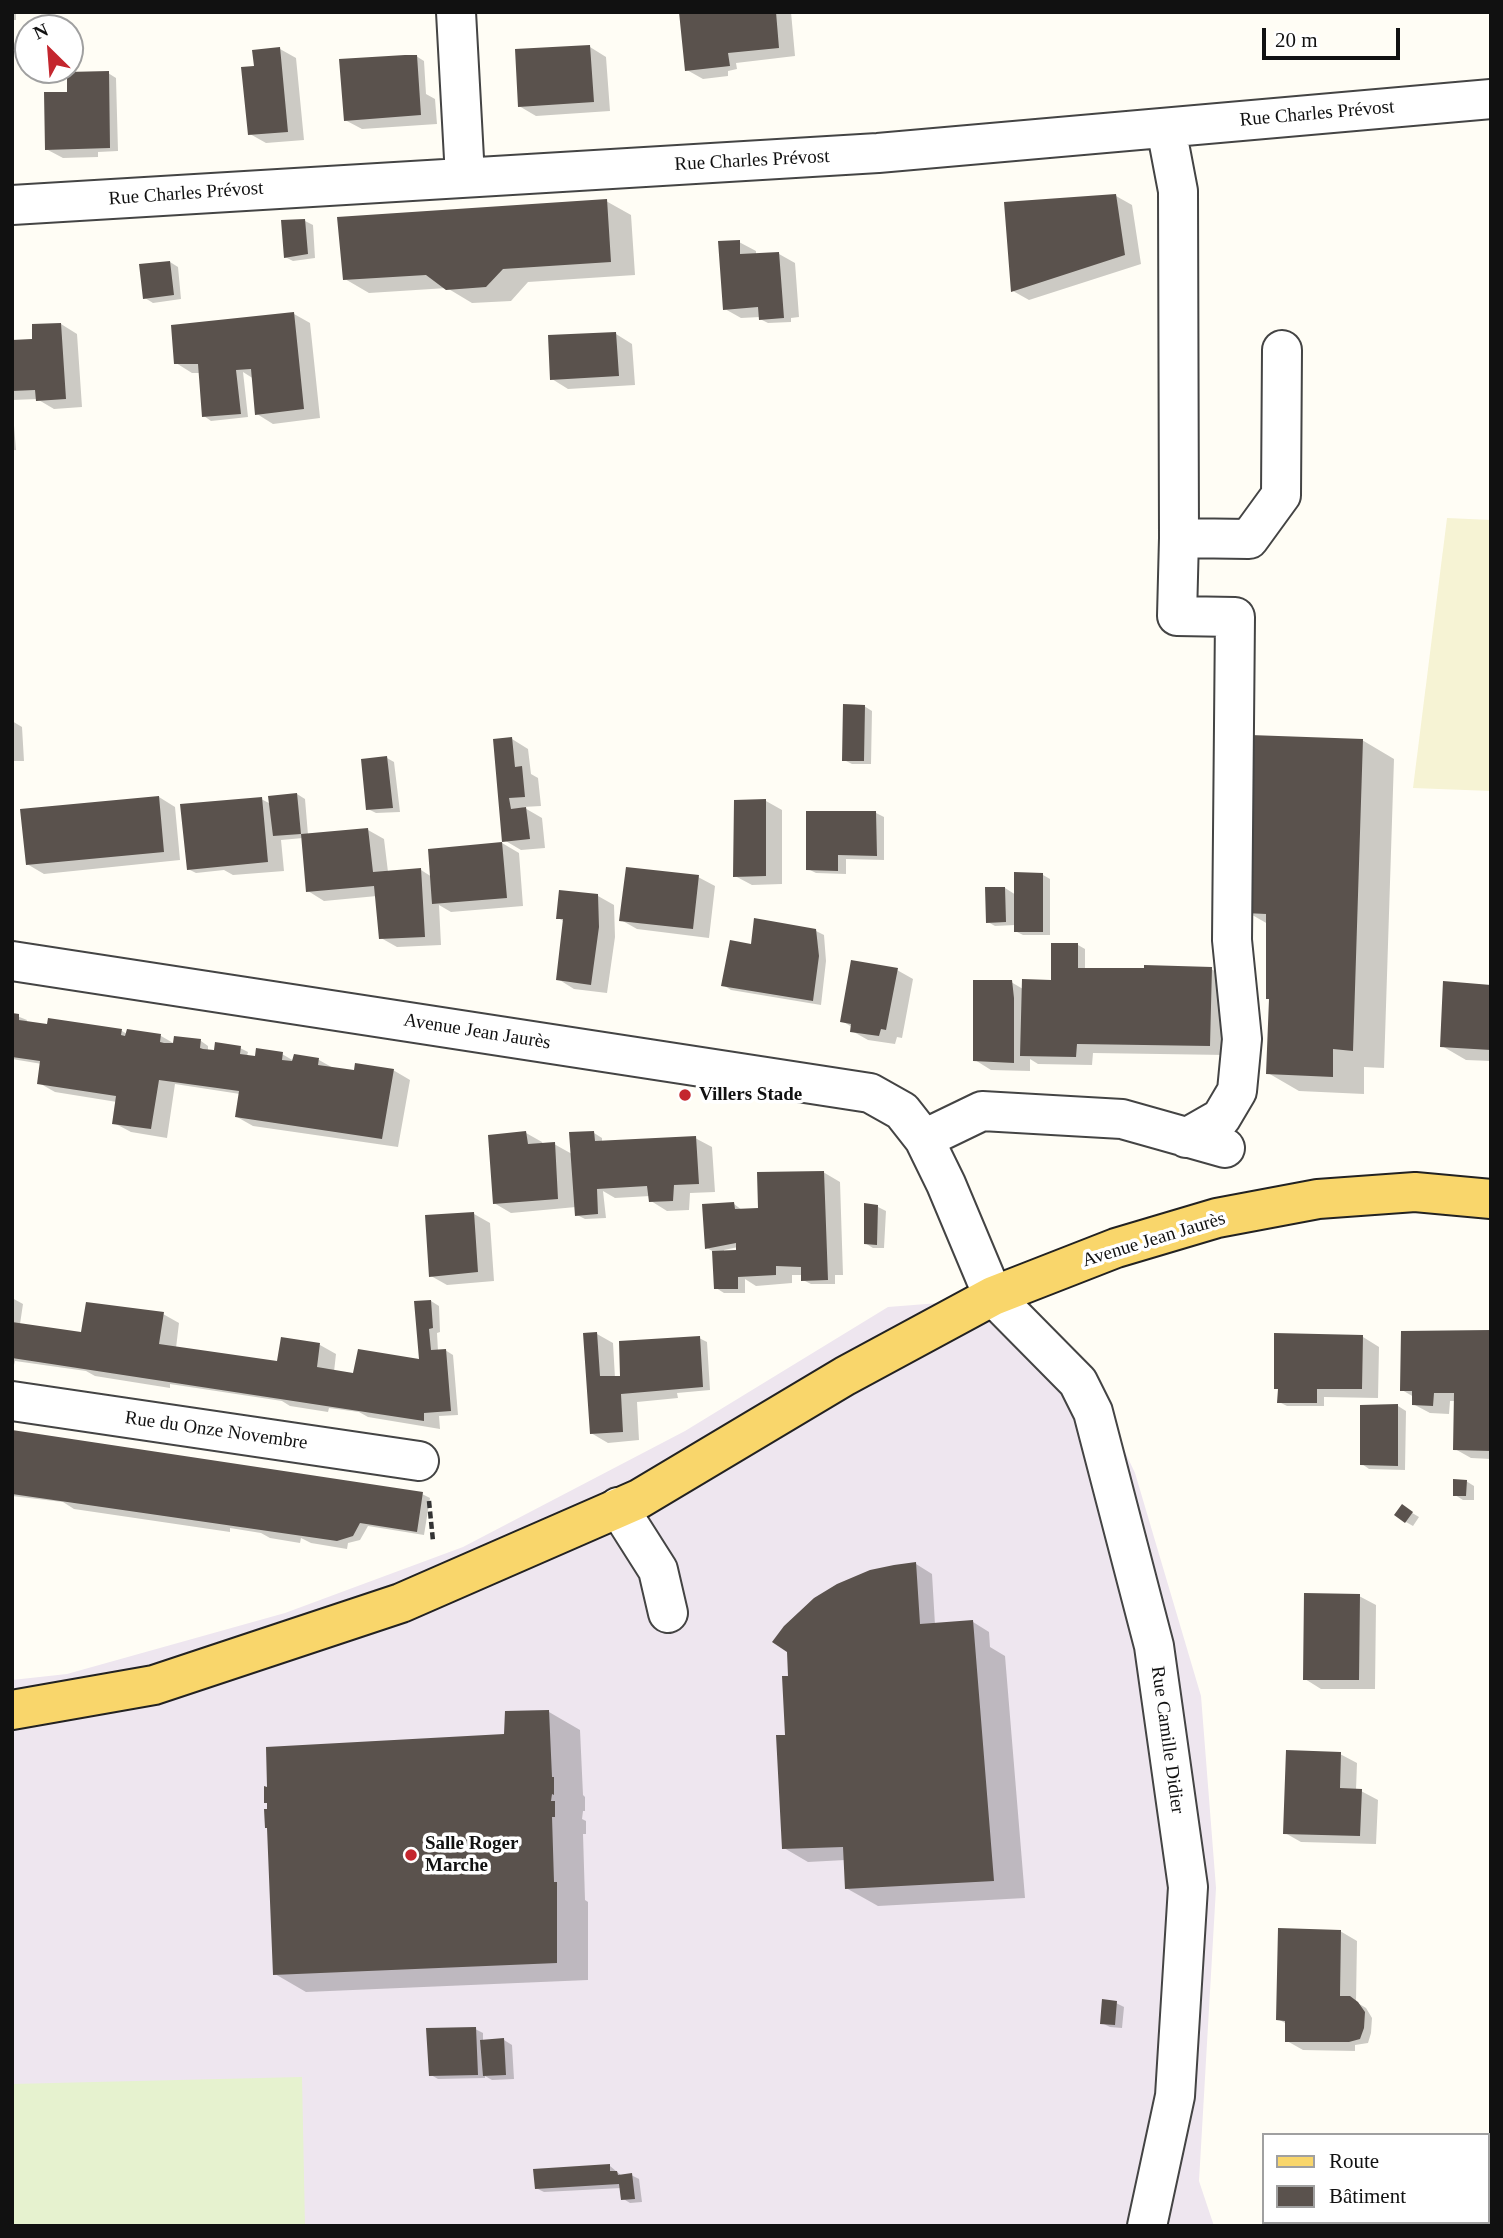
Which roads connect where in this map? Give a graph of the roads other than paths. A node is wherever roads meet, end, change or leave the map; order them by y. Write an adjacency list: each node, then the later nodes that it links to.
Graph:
1 (456, 12): 4 (street)
2 (1491, 99): 3 (street, Rue Charles Prévost)
3 (1166, 128): 4 (street, Rue Charles Prévost); 7 (street)
4 (465, 177): 5 (street, Rue Charles Prévost)
5 (12, 205)
6 (1282, 350): 7 (street)
7 (1179, 538): 9 (street)
8 (12, 961): 10 (street, Avenue Jean Jaurès)
9 (1186, 1138): 10 (street); 11 (street)
10 (924, 1139): 13 (street, Avenue Jean Jaurès)
11 (1225, 1148)
12 (1491, 1199): 13 (main road, Avenue Jean Jaurès)
13 (993, 1296): 16 (main road); 19 (street, Rue Camille Didier)
14 (12, 1401): 15 (street, Rue du Onze Novembre)
15 (419, 1461)
16 (618, 1507): 17 (street); 18 (main road)
17 (668, 1613)
18 (12, 1710)
19 (1147, 2226)

